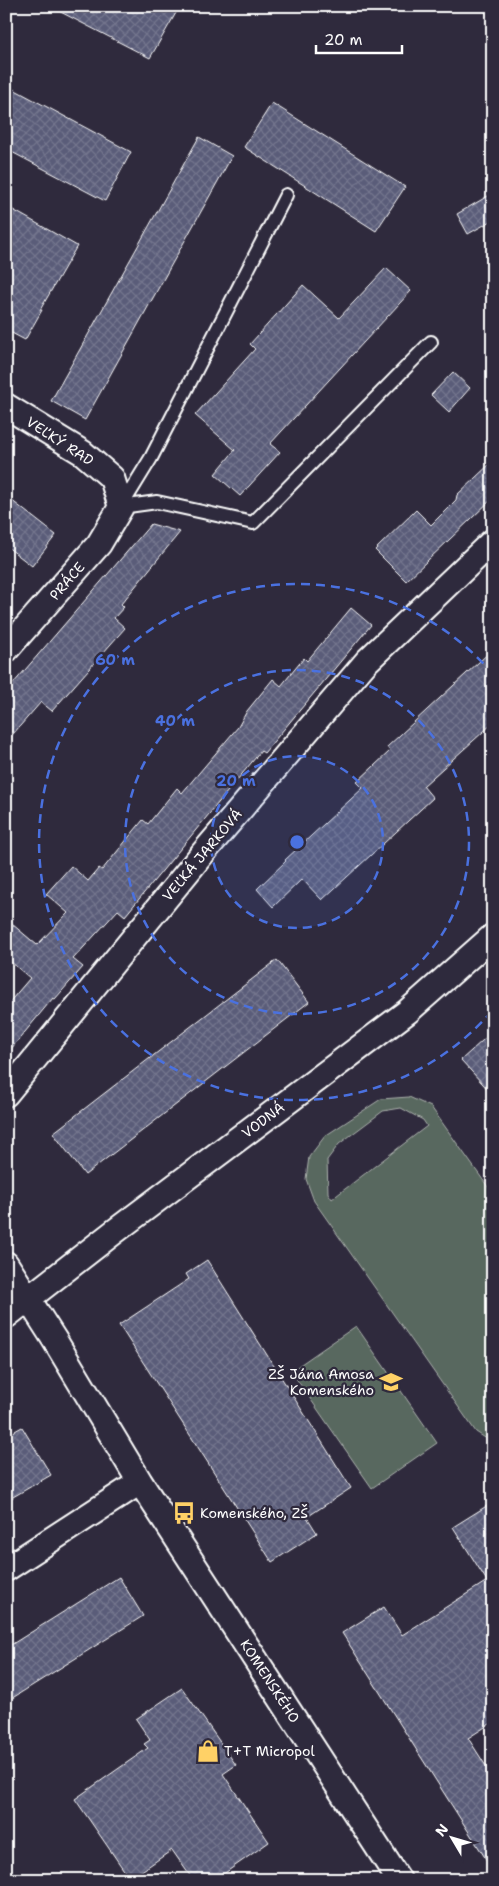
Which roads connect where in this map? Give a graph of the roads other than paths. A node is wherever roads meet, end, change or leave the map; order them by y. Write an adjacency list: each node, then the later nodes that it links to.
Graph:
1 (286, 195): 4 (lane)
2 (431, 342): 4 (lane)
3 (6, 406): 4 (street, VEĽKÝ RAD)
4 (121, 507): 6 (street, PRÁCE)
5 (493, 540): 8 (street, VEĽKÁ JARKOVÁ)
6 (6, 650)
7 (493, 936): 10 (street, VODNÁ)
8 (6, 1094)
9 (6, 1264): 10 (street, KOMENSKÉHO)
10 (29, 1298): 11 (street, VODNÁ); 12 (street, KOMENSKÉHO)
11 (6, 1316)
12 (140, 1482): 13 (street); 14 (street, KOMENSKÉHO)
13 (6, 1569)
14 (399, 1880)

